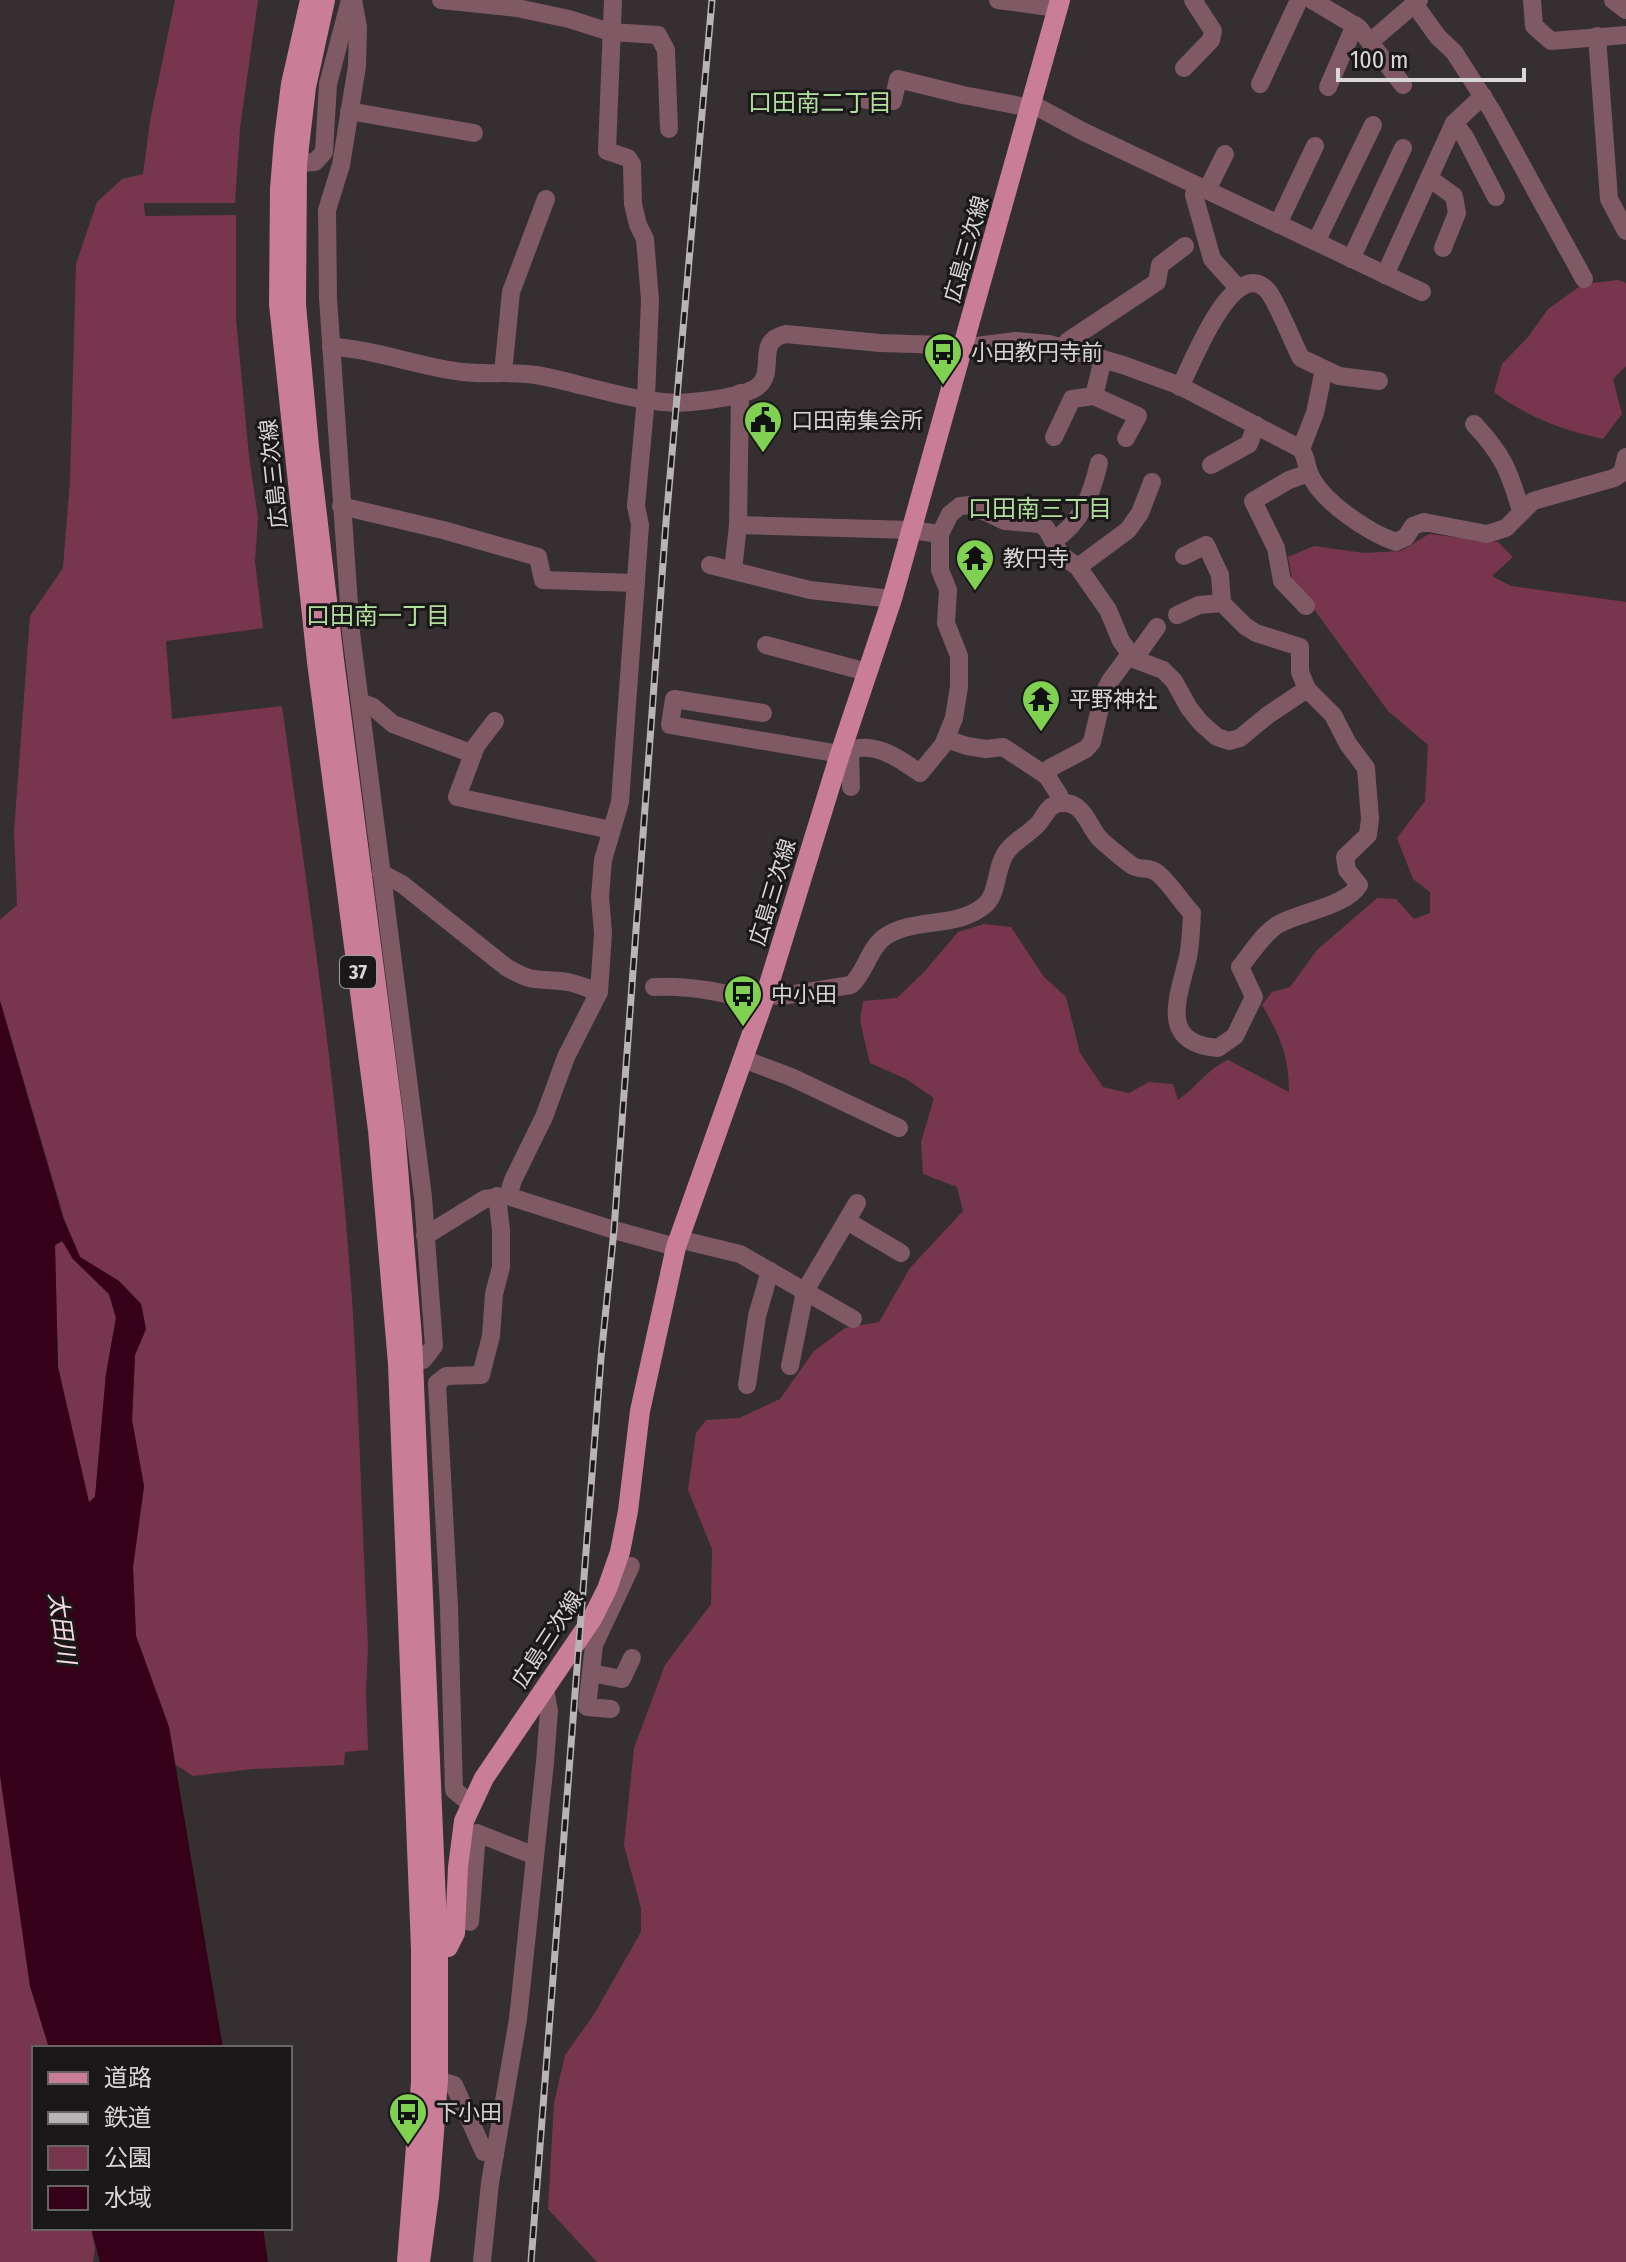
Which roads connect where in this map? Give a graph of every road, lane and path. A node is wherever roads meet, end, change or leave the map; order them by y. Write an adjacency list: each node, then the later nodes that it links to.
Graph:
1 (310, 0): 36 (main road, 広島三次線 / 37)
2 (325, 0): 36 (main road, 広島三次線 / 37)
3 (352, 0): 28 (street); 36 (street)
4 (441, 0): 17 (street)
5 (613, 0): 17 (street)
6 (998, 0): 13 (street)
7 (1193, 0): 21 (street)
8 (1299, 0): 22 (street)
9 (1312, 0): 14 (street)
10 (1532, 0): 19 (street)
11 (1613, 0): 15 (street)
12 (1417, 3): 20 (street); 25 (street)
13 (1058, 4): 27 (main road, 広島三次線)
14 (1334, 6): 16 (street)
15 (1626, 10)
16 (1355, 25): 20 (street); 24 (street)
17 (610, 32): 31 (street); 63 (street)
18 (1626, 35): 19 (street)
19 (1597, 36): 44 (street)
20 (1370, 42): 23 (street)
21 (1184, 68)
22 (1260, 84)
23 (1403, 85)
24 (1328, 87)
25 (1483, 96): 29 (street); 50 (street)
26 (866, 100): 27 (street)
27 (1032, 106): 39 (street); 53 (main road, 広島三次線)
28 (349, 111): 32 (street); 54 (street)
29 (1454, 123): 37 (street); 38 (street)
30 (1373, 125): 45 (street)
31 (669, 129)
32 (474, 133)
33 (1315, 146): 43 (street)
34 (1403, 148): 48 (street)
35 (1225, 154): 39 (street)
36 (290, 164): 119 (main road, 広島三次線 / 37)
37 (1429, 178): 40 (street); 49 (street)
38 (1486, 179): 40 (street); 41 (street)
39 (1202, 187): 43 (street); 51 (street)
40 (1454, 196): 47 (street)
41 (1496, 197)
42 (546, 199): 58 (street)
43 (1278, 224): 45 (street)
44 (1626, 231)
45 (1316, 242): 48 (street)
46 (1185, 246): 55 (street)
47 (1443, 248)
48 (1351, 259): 49 (street)
49 (1385, 275): 52 (street)
50 (1584, 279)
51 (1238, 288): 57 (street); 60 (street)
52 (1422, 292)
53 (964, 346): 55 (street); 61 (street); 77 (main road, 広島三次線)
54 (331, 347): 58 (street); 74 (street)
55 (1062, 348): 56 (street)
56 (1103, 359): 60 (street); 62 (street)
57 (1324, 369): 59 (street); 68 (street)
58 (503, 373): 63 (street)
59 (1379, 381)
60 (1180, 387): 65 (street)
61 (740, 393): 63 (street); 76 (street)
62 (1094, 396): 66 (street); 67 (street)
63 (646, 398): 84 (street)
64 (1474, 424): 75 (street)
65 (1256, 425): 68 (street); 71 (street)
66 (1054, 437)
67 (1126, 438)
68 (1301, 449): 72 (street)
69 (1626, 457): 75 (street)
70 (1099, 463): 79 (street)
71 (1211, 465)
72 (1309, 473): 75 (street); 87 (street)
73 (1152, 482): 82 (street)
74 (341, 506): 84 (street); 94 (street)
75 (1521, 511)
76 (738, 525): 77 (street); 83 (street)
77 (911, 530): 78 (street); 85 (main road, 広島三次線)
78 (940, 534): 79 (street); 97 (street)
79 (1053, 541): 82 (street)
80 (1184, 556): 86 (street)
81 (710, 565): 83 (street)
82 (1078, 567): 91 (street)
83 (733, 570): 85 (street)
84 (636, 583): 103 (street)
85 (892, 599): 92 (main road, 広島三次線)
86 (1222, 603): 88 (street); 93 (street)
87 (1306, 606)
88 (1177, 615)
89 (1157, 627): 91 (street)
90 (766, 645): 92 (street)
91 (1132, 656): 93 (street); 100 (street)
92 (867, 672): 98 (main road, 広島三次線)
93 (1307, 689): 102 (street)
94 (360, 702): 99 (street); 104 (street)
95 (763, 713): 98 (street)
96 (495, 721): 99 (street)
97 (946, 739): 98 (street); 100 (street)
98 (844, 752): 101 (street); 107 (main road, 広島三次線)
99 (473, 754): 103 (street)
100 (1047, 776): 102 (street)
101 (851, 787)
102 (1059, 803): 107 (street)
103 (611, 830): 106 (street)
104 (381, 873): 106 (street); 113 (street)
105 (654, 987): 107 (street)
106 (599, 992): 110 (street)
107 (764, 999): 108 (main road, 広島三次線)
108 (743, 1059): 109 (street); 114 (main road, 広島三次線)
109 (899, 1128)
110 (502, 1196): 113 (street); 114 (street); 128 (street)
111 (857, 1203): 112 (street)
112 (847, 1221): 115 (street); 117 (street)
113 (425, 1236): 119 (street)
114 (677, 1243): 116 (street); 123 (main road, 広島三次線)
115 (901, 1253)
116 (770, 1271): 117 (street); 121 (street)
117 (805, 1291): 118 (street); 120 (street)
118 (853, 1319)
119 (406, 1363): 131 (main road, 広島三次線 / 37)
120 (790, 1366)
121 (747, 1385)
122 (631, 1566): 123 (street)
123 (605, 1606): 125 (street); 126 (main road, 広島三次線)
124 (632, 1658): 125 (street)
125 (591, 1673): 127 (street)
126 (545, 1689): 128 (main road, 広島三次線); 129 (street)
127 (611, 1709)
128 (472, 1805): 131 (main road, 広島三次線)
129 (535, 1856): 130 (street); 133 (street)
130 (470, 1922)
131 (430, 1949): 132 (main road, 広島三次線 / 37); 134 (main road, 広島三次線 / 37)
132 (438, 2080): 133 (street); 135 (main road, 広島三次線 / 37)
133 (495, 2154): 136 (street)
134 (407, 2262)
135 (420, 2262)
136 (482, 2262)

